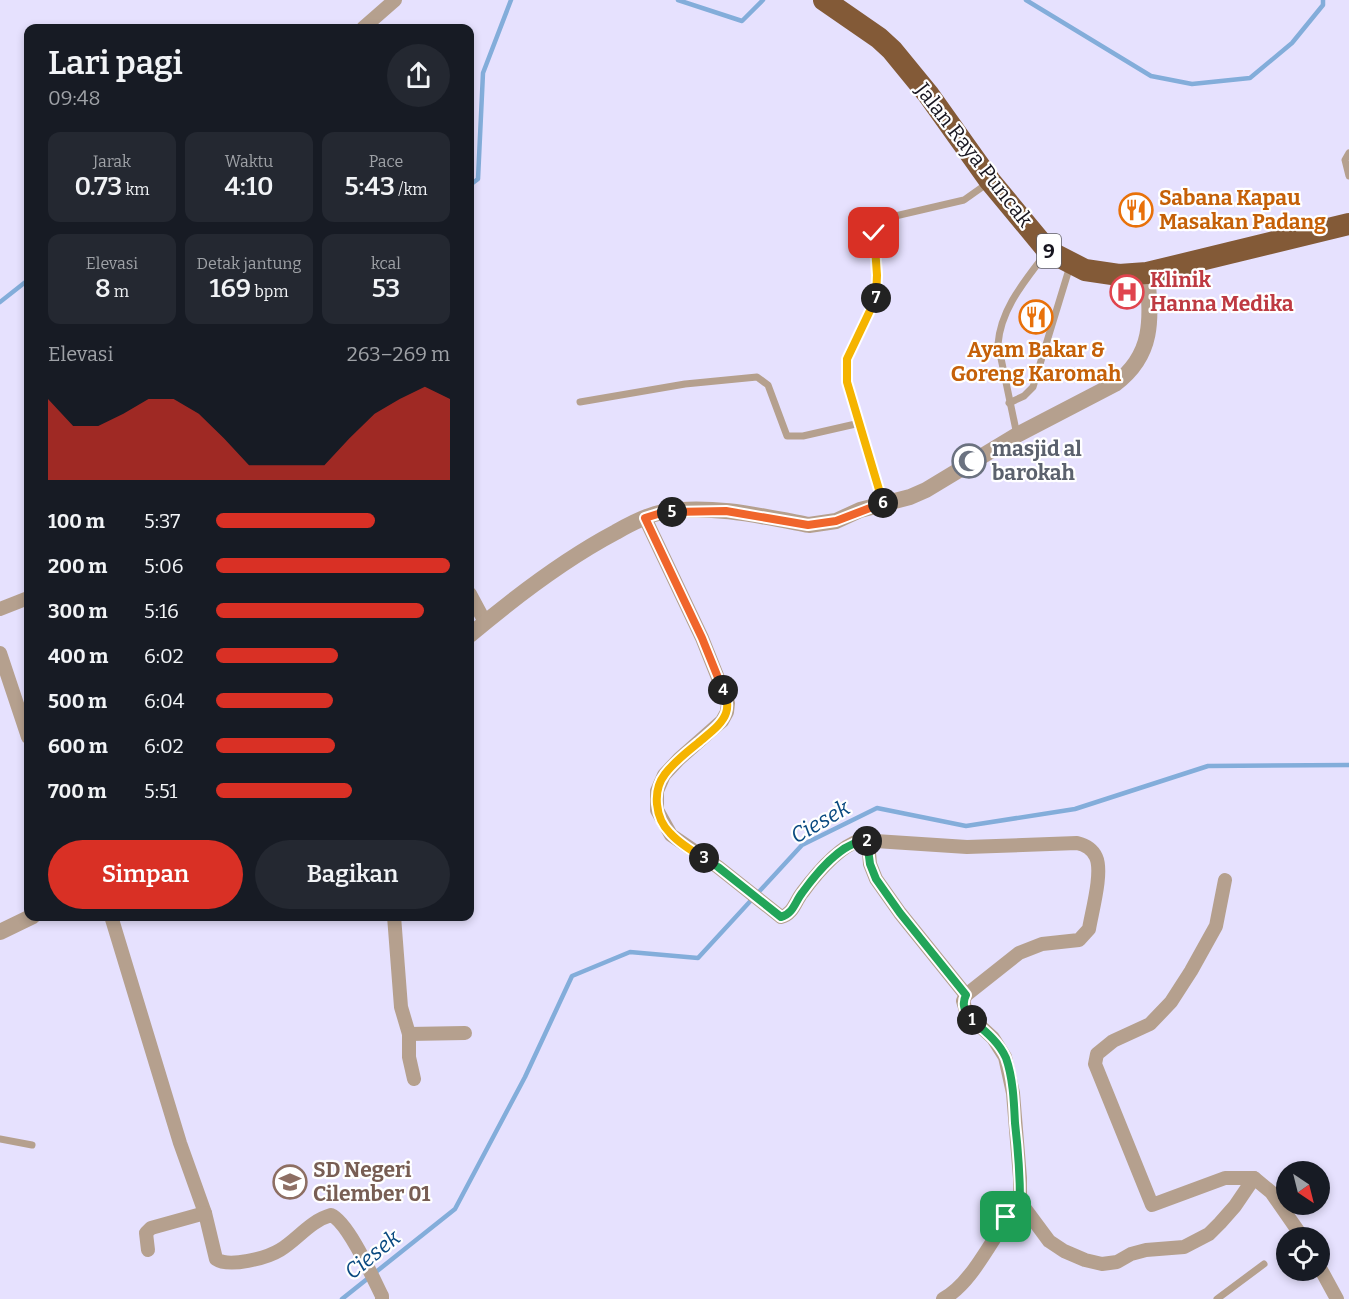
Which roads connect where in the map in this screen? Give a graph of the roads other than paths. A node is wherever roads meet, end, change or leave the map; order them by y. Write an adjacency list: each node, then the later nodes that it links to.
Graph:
1 (395, 0): 3 (street)
2 (824, 0): 6 (highway, Jalan Raya Puncak / 9)
3 (368, 24)
4 (1349, 153): 5 (lane)
5 (1349, 176)
6 (990, 181): 8 (highway, Jalan Raya Puncak / 9); 13 (lane)
7 (1349, 224): 10 (highway, Jalan Raya Puncak / 9)
8 (1048, 250): 9 (highway, Jalan Raya Puncak / 9); 12 (lane)
9 (1070, 263): 10 (highway, Jalan Raya Puncak / 9); 12 (lane)
10 (1147, 273): 14 (street)
11 (580, 402): 13 (lane)
12 (1009, 404): 14 (lane)
13 (860, 423): 15 (lane)
14 (1017, 435): 15 (street)
15 (883, 504): 16 (street)
16 (645, 518): 20 (street); 24 (street)
17 (24, 600): 19 (street)
18 (474, 601): 20 (street)
19 (0, 609)
20 (485, 622): 21 (street)
21 (474, 632)
22 (0, 653): 23 (street)
23 (24, 724)
24 (868, 841): 30 (street); 30 (street)
25 (1225, 880): 36 (street)
26 (24, 920): 29 (street)
27 (113, 921): 38 (street)
28 (394, 921): 32 (street)
29 (0, 932)
30 (966, 995): 37 (street)
31 (465, 1033): 32 (street)
32 (409, 1034): 33 (street)
33 (414, 1079)
34 (0, 1139): 35 (lane)
35 (32, 1145)
36 (1254, 1178): 37 (street); 39 (street)
37 (1020, 1202): 44 (street)
38 (205, 1213): 40 (street); 43 (street)
39 (1295, 1227)
40 (147, 1250)
41 (1264, 1264): 45 (lane)
42 (1327, 1281): 46 (street)
43 (382, 1297)
44 (943, 1299)
45 (1216, 1299)
46 (1337, 1299)

